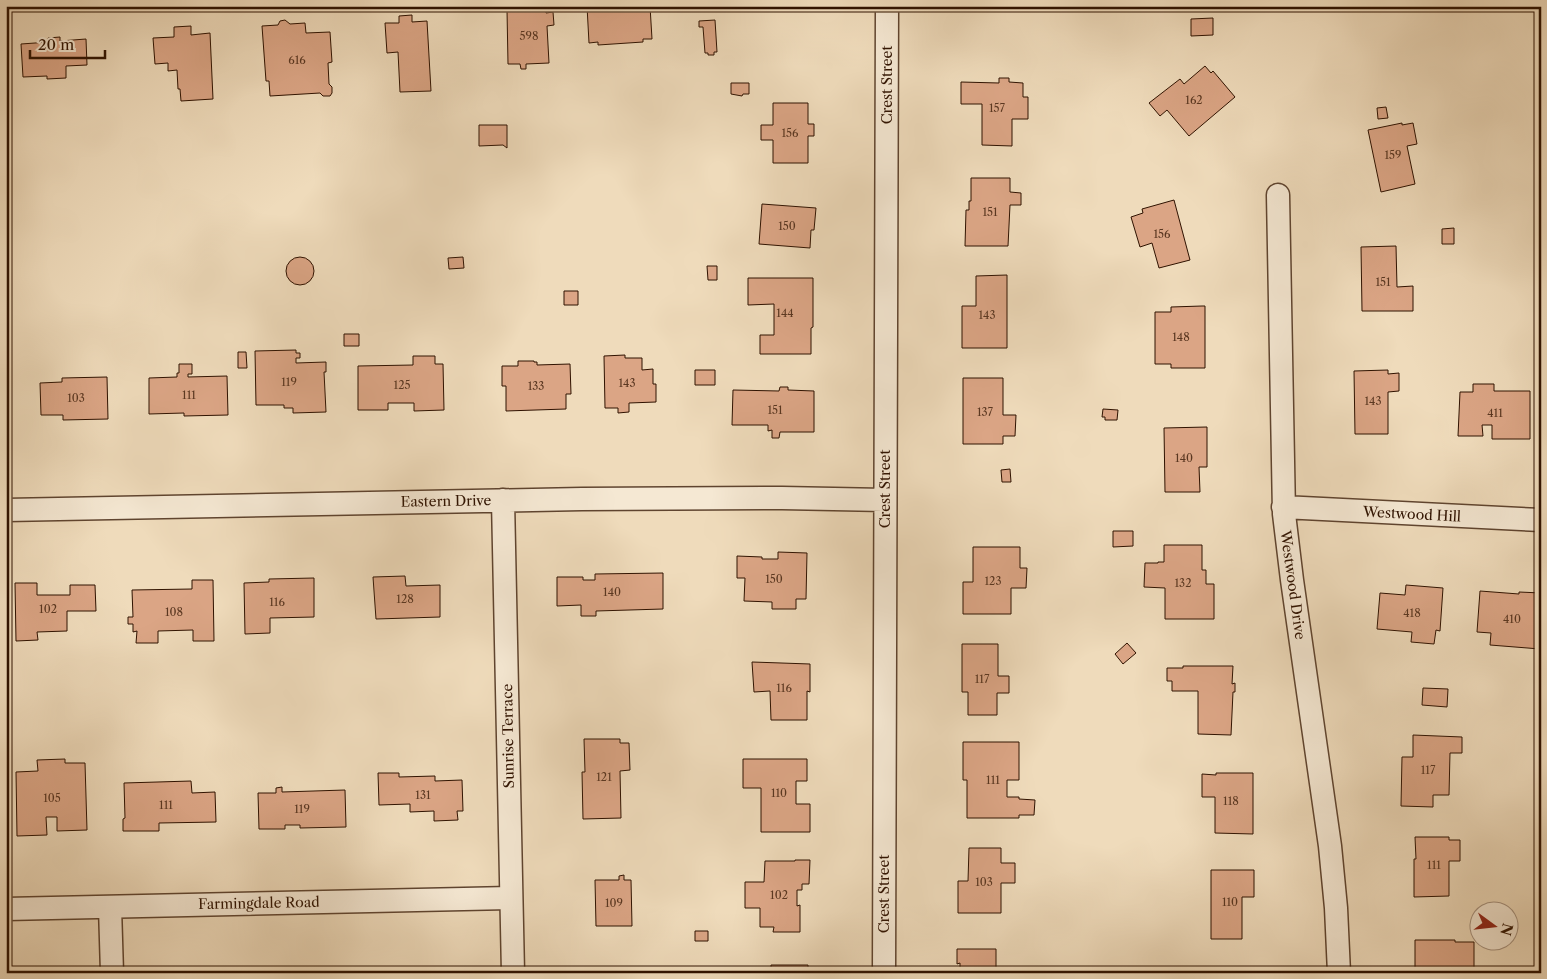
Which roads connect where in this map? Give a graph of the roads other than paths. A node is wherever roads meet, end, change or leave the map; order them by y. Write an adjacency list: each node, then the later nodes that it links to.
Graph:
1 (887, 6): 4 (street, Crest Street)
2 (1278, 195): 5 (street, Westwood Drive)
3 (502, 500): 4 (street, Eastern Drive); 6 (street, Eastern Drive); 8 (street, Sunrise Terrace)
4 (885, 500): 13 (street, Crest Street)
5 (1284, 507): 7 (street, Westwood Hill); 14 (street, Westwood Drive)
6 (6, 510)
7 (1541, 520)
8 (511, 898): 9 (street, Farmingdale Road); 12 (street, Sunrise Terrace)
9 (110, 907): 10 (street, Farmingdale Road); 11 (street)
10 (6, 909)
11 (112, 973)
12 (513, 973)
13 (884, 973)
14 (1339, 973)

